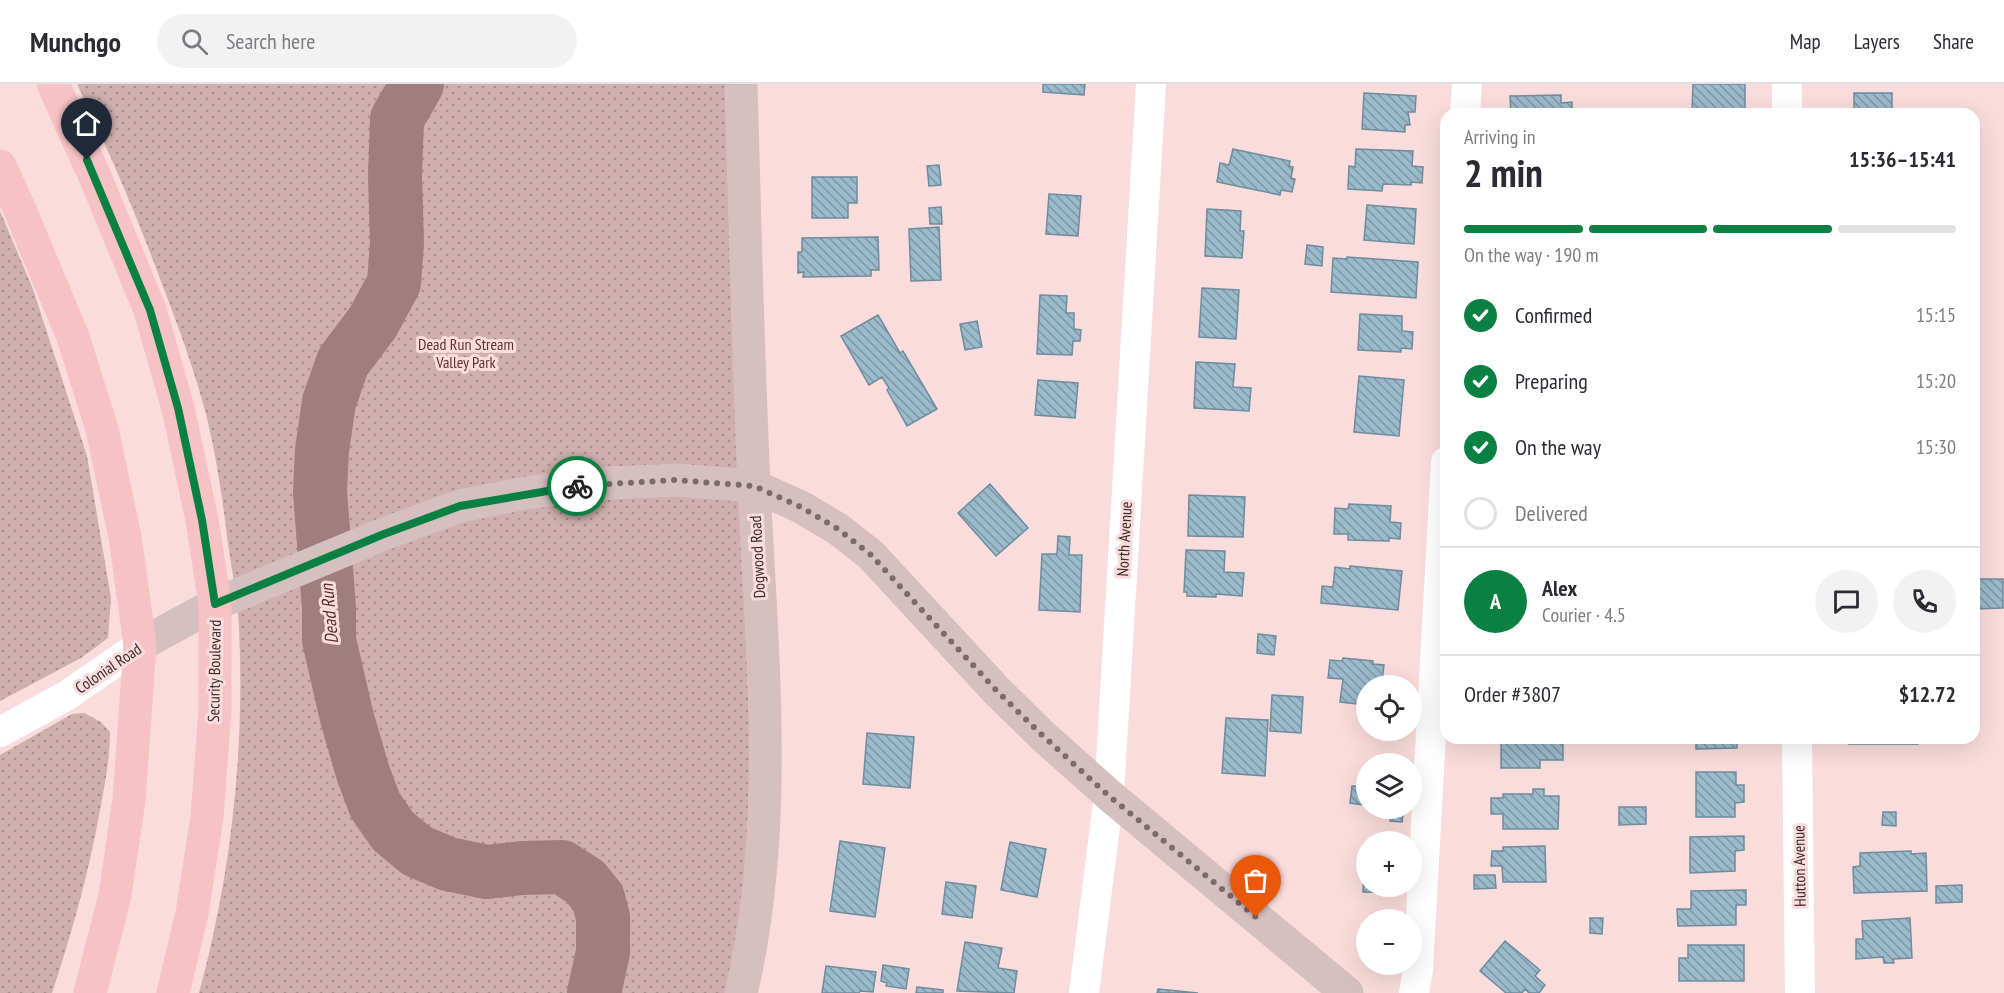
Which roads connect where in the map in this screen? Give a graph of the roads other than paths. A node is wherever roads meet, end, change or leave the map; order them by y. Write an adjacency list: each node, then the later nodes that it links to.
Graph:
1 (53, 84): 11 (main road, Security Boulevard)
2 (741, 84): 9 (main road, Dogwood Road)
3 (1151, 84): 15 (street, North Avenue)
4 (1467, 84): 6 (street)
5 (1786, 84): 7 (street)
6 (1465, 108)
7 (1787, 108)
8 (0, 166): 12 (main road)
9 (754, 486): 11 (main road, Colonial Road); 15 (main road, Colonial Road); 18 (main road, Dogwood Road)
10 (1440, 571): 21 (street)
11 (215, 604): 12 (main road, Colonial Road); 17 (main road, Security Boulevard)
12 (140, 645): 13 (street, Colonial Road); 16 (main road)
13 (0, 732)
14 (1797, 744): 22 (street, Hutton Avenue)
15 (1108, 795): 19 (street, North Avenue); 20 (main road, Colonial Road)
16 (90, 993)
17 (173, 993)
18 (741, 993)
19 (1084, 993)
20 (1347, 993)
21 (1414, 993)
22 (1800, 993)

